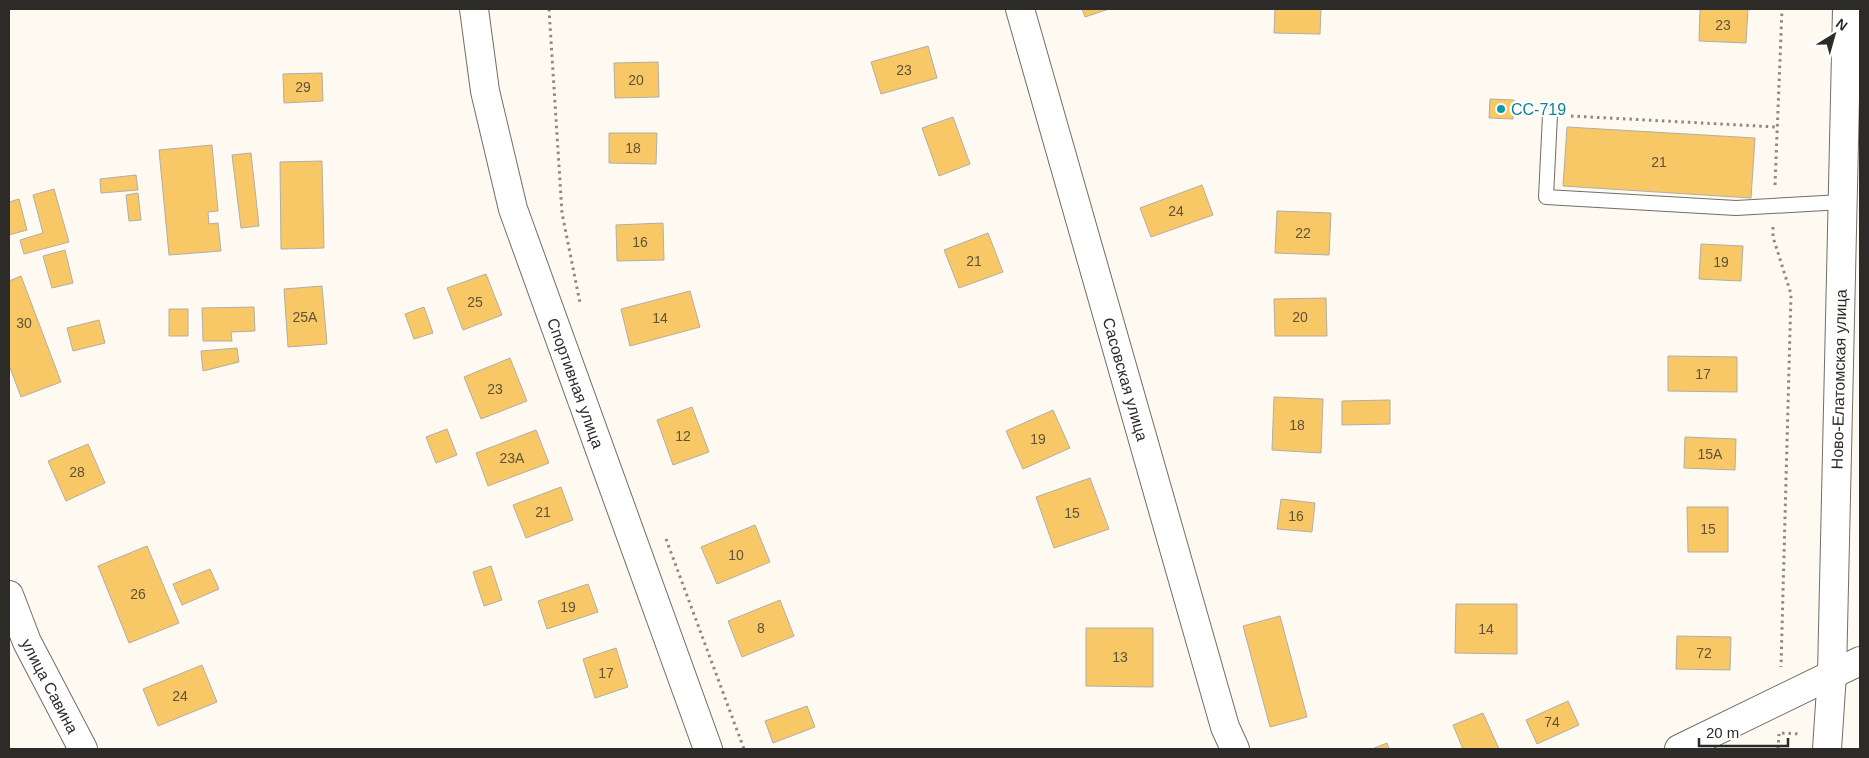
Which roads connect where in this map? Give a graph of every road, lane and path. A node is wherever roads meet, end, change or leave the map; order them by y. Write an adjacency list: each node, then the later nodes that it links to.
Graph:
1 (474, 9): 17 (street, Спортивная улица)
2 (549, 9): 10 (path)
3 (1020, 9): 19 (street, Сасовская улица)
4 (1782, 9): 7 (path)
5 (1847, 9): 8 (street, Ново-Елатомская улица)
6 (1550, 115): 7 (path); 9 (lane)
7 (1777, 127): 9 (path)
8 (1842, 202): 9 (lane); 14 (street, Ново-Елатомская улица)
9 (1774, 206): 15 (path)
10 (580, 304)
11 (664, 535): 18 (path)
12 (9, 594): 16 (street, улица Савина)
13 (1860, 661): 14 (street)
14 (1832, 674): 15 (street); 22 (street, Ново-Елатомская улица)
15 (1780, 700): 20 (street); 21 (path)
16 (82, 749)
17 (708, 749)
18 (744, 749)
19 (1235, 749)
20 (1680, 749)
21 (1778, 749)
22 (1827, 749)

